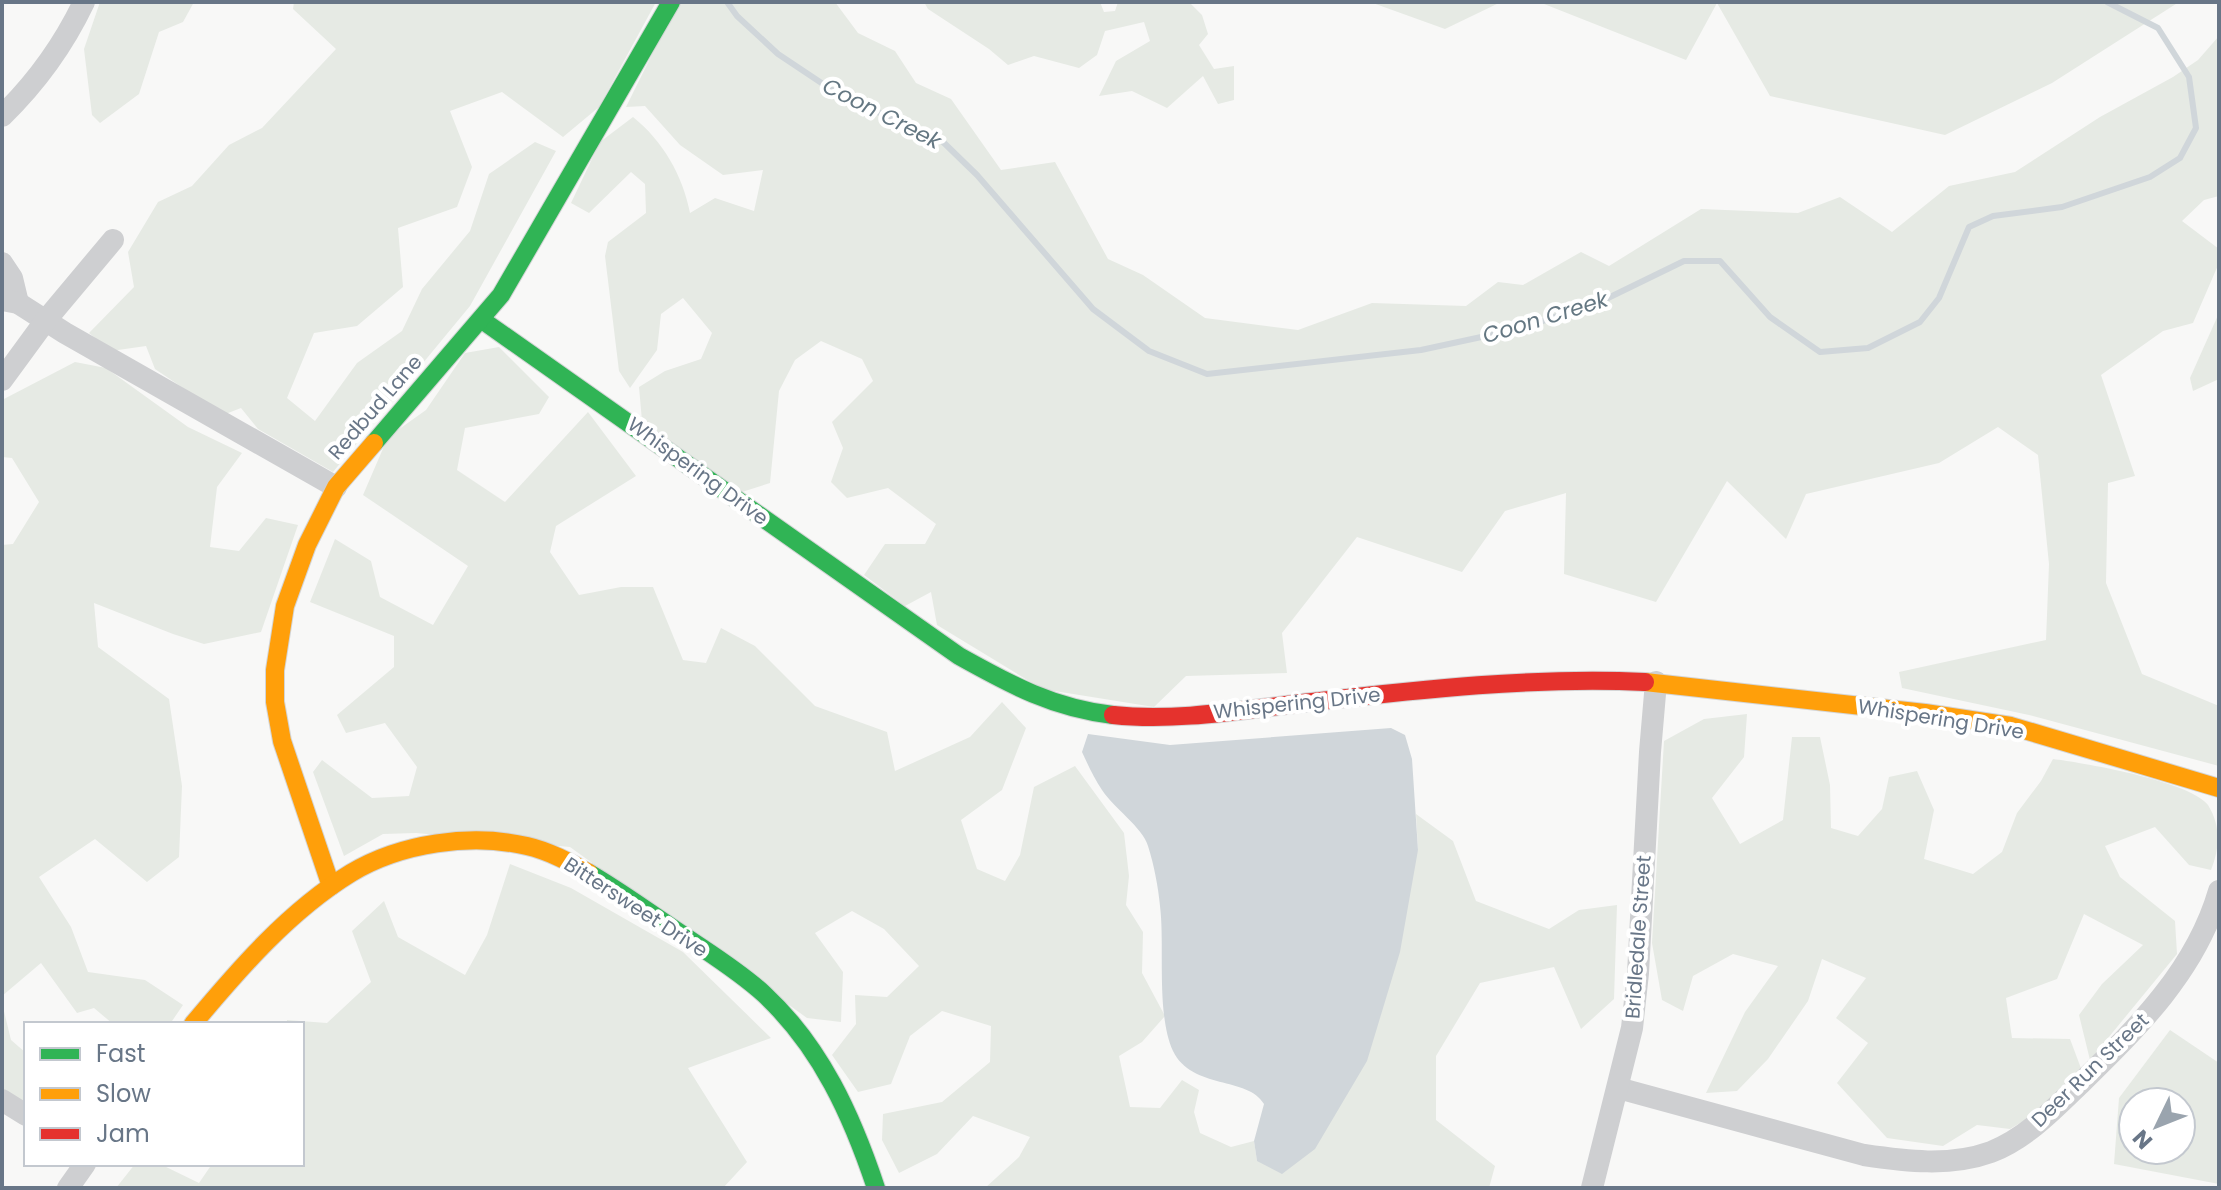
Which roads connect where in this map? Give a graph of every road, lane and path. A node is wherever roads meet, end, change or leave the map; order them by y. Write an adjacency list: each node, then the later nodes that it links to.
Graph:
1 (84, 2): 3 (street)
2 (671, 2): 8 (street, Redbud Lane)
3 (2, 116)
4 (113, 240): 7 (street)
5 (2, 263): 6 (street)
6 (10, 301): 7 (street)
7 (46, 320): 9 (street); 10 (street)
8 (482, 320): 10 (street, Redbud Lane); 11 (street, Whispering Drive)
9 (2, 380)
10 (336, 487): 13 (street, Redbud Lane)
11 (1656, 682): 12 (street, Whispering Drive); 16 (street, Bridledale Street)
12 (2219, 788)
13 (331, 886): 15 (street, Bittersweet Drive); 21 (street, Bittersweet Drive)
14 (2219, 891): 16 (street, Deer Run Street)
15 (195, 1022)
16 (1618, 1088): 22 (street, Bridledale Street)
17 (2, 1100): 18 (street)
18 (24, 1114)
19 (84, 1166): 20 (street)
20 (68, 1188)
21 (876, 1188)
22 (1592, 1188)

